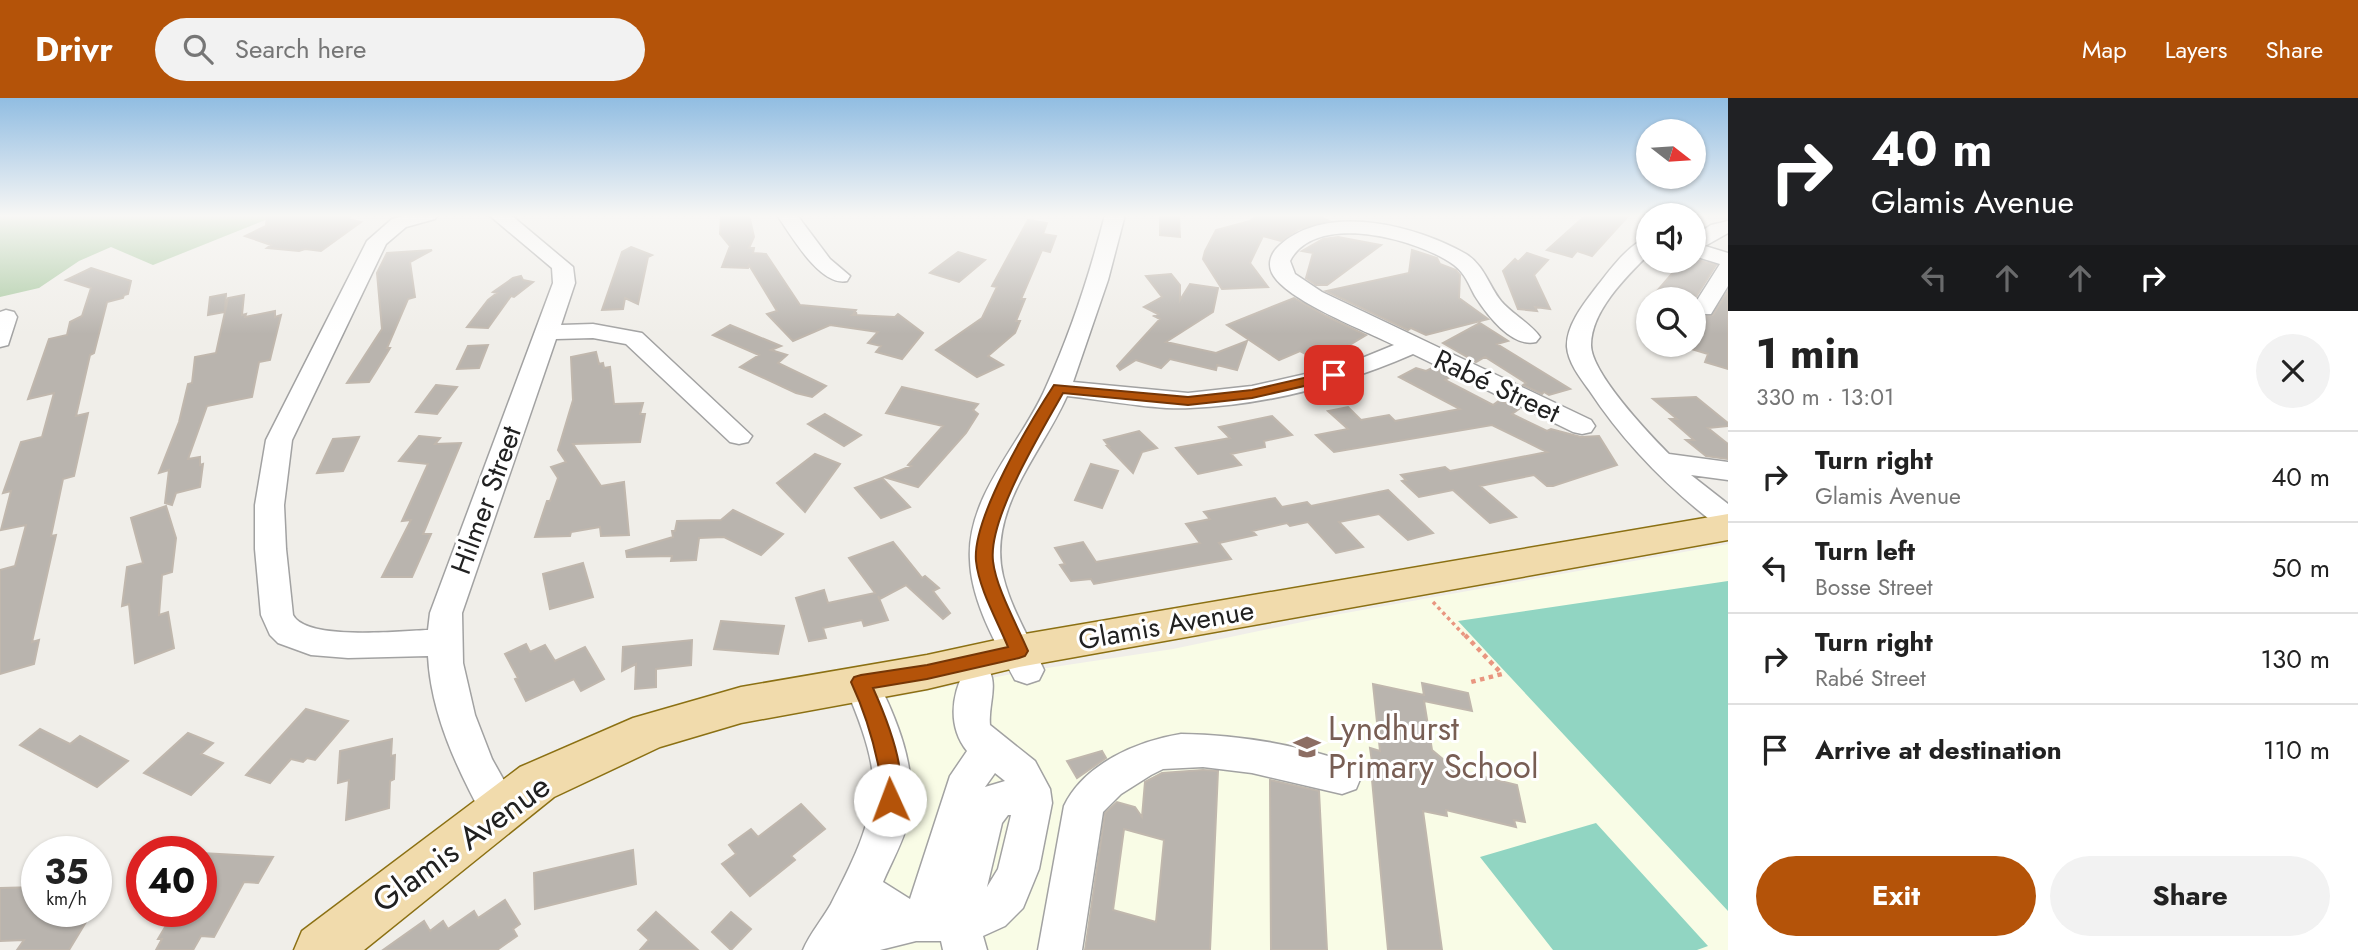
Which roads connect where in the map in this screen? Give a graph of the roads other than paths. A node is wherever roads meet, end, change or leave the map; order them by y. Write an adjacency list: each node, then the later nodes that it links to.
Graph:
1 (370, 255): 25 (street)
2 (547, 255): 12 (street, Hilmer Street)
3 (816, 255): 9 (street)
4 (1103, 255): 16 (street)
5 (1283, 255): 15 (street, Rabé Street)
6 (1449, 255): 13 (street, Rabé Street)
7 (1636, 255): 19 (street)
8 (1728, 268): 10 (street)
9 (839, 276)
10 (1706, 304)
11 (6, 317): 14 (street)
12 (546, 332): 18 (street); 25 (street, Hilmer Street)
13 (1528, 337)
14 (0, 340)
15 (1412, 346): 16 (street, Rabé Street); 17 (street, Rabé Street)
16 (1059, 388): 26 (street)
17 (1582, 426)
18 (739, 436)
19 (1660, 462): 20 (street); 21 (street)
20 (1728, 471)
21 (1728, 519)
22 (1728, 527): 24 (main road, Glamis Avenue)
23 (1728, 545): 24 (main road, Glamis Avenue)
24 (1335, 605): 26 (main road, Glamis Avenue)
25 (443, 643): 31 (street, Hilmer Street)
26 (1023, 661): 27 (main road, Glamis Avenue); 28 (main road, Glamis Avenue)
27 (976, 680): 28 (main road, Glamis Avenue); 29 (street)
28 (865, 692): 31 (main road, Glamis Avenue); 32 (street)
29 (994, 752): 33 (street); 33 (street)
30 (1342, 776): 36 (street)
31 (500, 809): 35 (main road, Glamis Avenue)
32 (858, 890): 33 (street); 34 (street)
33 (939, 928): 34 (street)
34 (827, 947)
35 (321, 950)
36 (1060, 950)

